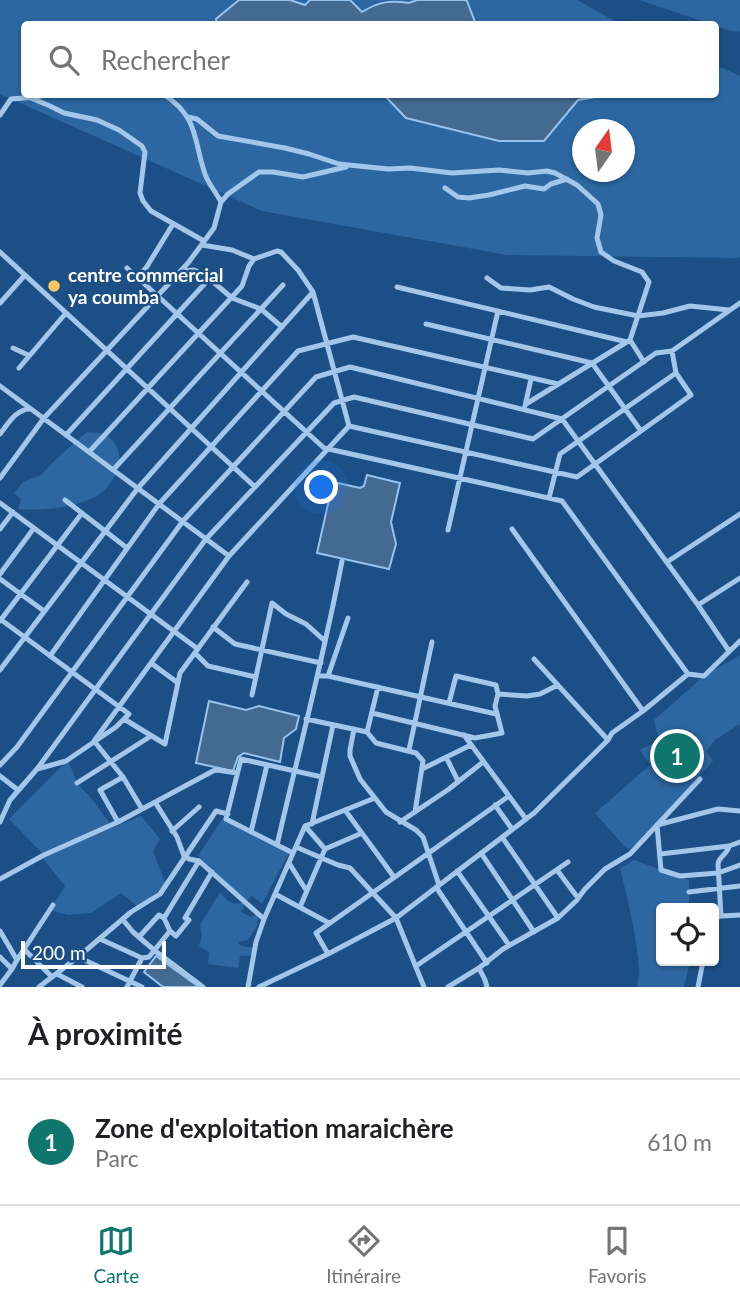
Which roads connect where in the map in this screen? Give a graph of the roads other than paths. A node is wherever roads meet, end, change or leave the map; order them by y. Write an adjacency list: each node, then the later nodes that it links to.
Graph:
1 (21, 97): 5 (street)
2 (31, 98): 3 (street); 11 (street)
3 (38, 98)
4 (169, 98): 6 (street)
5 (0, 115)
6 (188, 117): 7 (street); 10 (street)
7 (352, 166): 8 (street); 10 (street)
8 (567, 179): 9 (street); 35 (street)
9 (445, 188)
10 (221, 202): 12 (street)
11 (173, 224): 12 (street); 20 (street)
12 (203, 243): 15 (street); 18 (street)
13 (0, 252): 14 (street)
14 (6, 257): 16 (street); 19 (street)
15 (254, 259): 25 (street); 27 (street)
16 (0, 264)
17 (127, 268): 20 (street)
18 (181, 271): 22 (street); 26 (street)
19 (25, 275): 28 (street); 33 (street)
20 (138, 277): 26 (street)
21 (487, 278): 35 (street)
22 (209, 279): 27 (street); 34 (street)
23 (283, 285): 30 (street)
24 (397, 287): 32 (street)
25 (313, 292): 37 (street); 41 (street)
26 (159, 296): 34 (street); 43 (street)
27 (232, 298): 30 (street); 38 (street)
28 (0, 303)
29 (740, 303): 31 (street)
30 (261, 309): 37 (street); 45 (street)
31 (729, 310): 35 (street); 44 (street)
32 (498, 311): 39 (street); 40 (street)
33 (66, 313): 43 (street); 46 (street)
34 (177, 313): 38 (street); 51 (street)
35 (638, 316): 40 (street)
36 (426, 324): 39 (street)
37 (282, 327): 52 (street)
38 (199, 333): 45 (street); 59 (street)
39 (491, 340): 48 (street); 50 (street)
40 (628, 341): 47 (street); 48 (street)
41 (327, 344): 50 (street); 53 (street); 61 (street)
42 (13, 348): 46 (street)
43 (107, 351): 51 (street); 70 (street)
44 (672, 351): 47 (street); 54 (street)
45 (220, 353): 52 (street); 66 (street)
46 (29, 355): 49 (street)
47 (644, 362): 58 (street)
48 (592, 363): 56 (street); 58 (street)
49 (19, 368)
50 (485, 368): 55 (street); 63 (street)
51 (127, 369): 59 (street); 78 (street)
52 (241, 372): 61 (street); 74 (street)
53 (334, 372): 63 (street); 64 (street); 69 (street)
54 (676, 373): 67 (street); 75 (street)
55 (531, 379): 56 (street); 65 (street)
56 (558, 384): 65 (street)
57 (0, 386): 60 (street)
58 (609, 386): 67 (street); 71 (street)
59 (148, 388): 66 (street); 82 (street)
60 (7, 391): 62 (street); 68 (street)
61 (262, 391): 69 (street); 80 (street)
62 (0, 395)
63 (478, 398): 65 (street); 72 (street)
64 (342, 400): 72 (street); 73 (street); 76 (street)
65 (525, 407): 71 (street)
66 (169, 408): 74 (street); 86 (street)
67 (625, 408): 75 (street); 79 (street)
68 (30, 409): 70 (street); 77 (street)
69 (284, 411): 76 (street); 85 (street)
70 (44, 418): 78 (street); 88 (street)
71 (562, 419): 72 (street); 79 (street)
72 (472, 425): 83 (street)
73 (349, 426): 81 (street); 83 (street)
74 (191, 428): 80 (street); 91 (street)
75 (641, 431): 84 (street)
76 (306, 432): 81 (street); 90 (street)
77 (0, 434)
78 (66, 435): 82 (street)
79 (578, 441): 84 (street); 87 (street)
80 (211, 447): 85 (street); 95 (street)
81 (329, 449): 89 (street); 108 (street)
82 (89, 452): 86 (street)
83 (466, 452): 87 (street); 89 (street)
84 (595, 464): 87 (street); 111 (street)
85 (233, 467): 90 (street); 99 (street)
86 (113, 470): 91 (street)
87 (555, 472): 92 (street)
88 (0, 478)
89 (460, 478): 92 (street); 103 (street)
90 (255, 487): 105 (street)
91 (138, 488): 95 (street); 104 (street)
92 (550, 498): 139 (street)
93 (65, 500): 97 (street)
94 (0, 503): 96 (street)
95 (159, 504): 99 (street); 107 (street)
96 (13, 512): 100 (street); 102 (street)
97 (82, 513): 104 (street); 106 (street)
98 (740, 514): 111 (street)
99 (183, 521): 105 (street); 117 (street)
100 (34, 528): 106 (street); 112 (street)
101 (512, 528): 152 (street)
102 (0, 529)
103 (447, 530)
104 (105, 531): 107 (street); 110 (street)
105 (206, 539): 108 (street); 120 (street)
106 (58, 545): 110 (street); 116 (street)
107 (127, 548): 114 (street)
108 (229, 556): 124 (street)
109 (342, 561): 126 (street)
110 (80, 562): 114 (street); 119 (street)
111 (667, 562): 118 (street)
112 (0, 576): 116 (street)
113 (740, 578): 118 (street)
114 (104, 580): 117 (street); 133 (street)
115 (247, 582): 123 (street)
116 (21, 594): 119 (street); 122 (street)
117 (127, 597): 120 (street); 138 (street)
118 (698, 605): 132 (street)
119 (44, 611): 125 (street)
120 (151, 614): 124 (street); 146 (street)
121 (348, 618): 141 (street)
122 (0, 620): 125 (street)
123 (214, 627): 130 (street); 131 (street)
124 (174, 631): 131 (street); 135 (street)
125 (25, 637): 133 (street); 137 (street)
126 (325, 641): 130 (street); 136 (street)
127 (740, 641): 132 (street)
128 (432, 642): 149 (street)
129 (740, 648): 132 (street)
130 (261, 650): 136 (street); 142 (street)
131 (196, 651): 142 (street); 143 (street)
132 (729, 651): 139 (street)
133 (50, 656): 138 (street)
134 (534, 659): 144 (street)
135 (151, 663): 143 (street); 151 (street)
136 (321, 663): 140 (street)
137 (0, 670)
138 (72, 672): 146 (street); 170 (street)
139 (688, 674): 152 (street)
140 (318, 676): 141 (street); 156 (street)
141 (328, 676): 145 (street)
142 (256, 677): 148 (street)
143 (178, 683): 162 (street)
144 (558, 685): 147 (street); 163 (street)
145 (378, 687): 149 (street); 153 (street)
146 (95, 689): 151 (street); 172 (street)
147 (498, 694): 150 (street); 154 (street)
148 (252, 695)
149 (421, 697): 150 (street); 158 (street)
150 (449, 703): 154 (street)
151 (120, 707): 155 (street); 164 (street)
152 (643, 711): 163 (street)
153 (372, 713): 158 (street); 160 (street)
154 (496, 713): 161 (street)
155 (124, 719): 162 (street); 164 (street)
156 (306, 719): 157 (street); 174 (street)
157 (333, 724): 159 (street); 178 (street)
158 (415, 724): 161 (street); 166 (street)
159 (354, 729): 160 (street); 184 (street)
160 (367, 732): 166 (street)
161 (464, 735): 165 (street)
162 (151, 736): 168 (street)
163 (608, 740): 194 (street)
164 (94, 741): 168 (street); 172 (street)
165 (471, 745): 167 (street); 169 (street)
166 (409, 750): 173 (street)
167 (446, 757): 173 (street); 180 (street)
168 (110, 762): 177 (street); 181 (street)
169 (483, 762): 180 (street); 183 (street)
170 (0, 765)
171 (267, 765): 174 (street); 175 (street); 203 (street)
172 (37, 769): 182 (street)
173 (422, 769): 191 (street)
174 (294, 771): 178 (street); 207 (street)
175 (237, 774): 185 (street); 193 (street)
176 (0, 776): 182 (street)
177 (124, 777): 188 (street); 196 (street)
178 (322, 778): 198 (street)
179 (700, 779): 199 (street)
180 (458, 781): 191 (street)
181 (77, 783)
182 (18, 790): 192 (street)
183 (509, 796): 186 (street); 194 (street)
184 (375, 797): 189 (street); 197 (street)
185 (155, 802): 188 (street); 202 (street)
186 (495, 805): 201 (street); 211 (street)
187 (200, 807): 202 (street)
188 (142, 809): 196 (street)
189 (345, 810): 198 (street); 204 (street)
190 (740, 811): 199 (street)
191 (415, 812): 197 (street)
192 (2, 814): 195 (street)
193 (228, 814): 203 (street); 214 (street)
194 (526, 819): 201 (street)
195 (0, 822)
196 (118, 822): 225 (street)
197 (400, 822): 211 (street)
198 (312, 824): 200 (street)
199 (657, 825): 213 (street); 234 (street)
200 (304, 826): 209 (street); 210 (street)
201 (512, 829): 205 (street)
202 (172, 831): 214 (street)
203 (251, 832): 207 (street)
204 (362, 833): 209 (street); 224 (street)
205 (502, 837): 212 (street); 226 (street)
206 (740, 842): 208 (street)
207 (277, 845): 210 (street)
208 (729, 846): 213 (street); 223 (street)
209 (325, 849): 215 (street)
210 (294, 850): 215 (street); 218 (street)
211 (427, 853): 224 (street); 227 (street)
212 (481, 853): 221 (street); 235 (street)
213 (660, 855): 223 (street)
214 (184, 856): 216 (street); 245 (street)
215 (321, 857): 230 (street); 232 (street)
216 (199, 860): 222 (street); 241 (street)
217 (568, 862): 220 (street)
218 (289, 863): 230 (street); 233 (street)
219 (740, 865): 223 (street)
220 (557, 870): 226 (street); 234 (street)
221 (457, 871): 227 (street); 239 (street)
222 (212, 872): 244 (street); 248 (street)
223 (718, 873): 229 (street)
224 (394, 877): 232 (street)
225 (0, 879)
226 (535, 885): 235 (street); 243 (street)
227 (438, 886): 242 (street); 249 (street)
228 (740, 886): 229 (street)
229 (719, 889): 231 (street); 240 (street)
230 (306, 891): 237 (street)
231 (689, 892)
232 (372, 893): 242 (street); 246 (street)
233 (275, 894): 237 (street); 244 (street)
234 (578, 898): 243 (street)
235 (512, 900): 239 (street); 250 (street)
236 (53, 905): 254 (street)
237 (300, 907): 246 (street)
238 (740, 915): 240 (street)
239 (489, 916): 249 (street); 253 (street)
240 (721, 916)
241 (164, 918): 248 (street); 251 (street)
242 (396, 918): 256 (street); 262 (street)
243 (558, 918): 250 (street)
244 (264, 919): 275 (street)
245 (122, 920): 251 (street); 252 (street)
246 (329, 923): 256 (street)
247 (0, 931): 260 (street)
248 (170, 931): 255 (street)
249 (466, 932): 261 (street); 262 (street)
250 (534, 932): 253 (street)
251 (139, 937): 255 (street)
252 (100, 939): 258 (street); 259 (street)
253 (509, 945): 261 (street)
254 (24, 949): 260 (street); 266 (street)
255 (154, 950): 259 (street); 274 (street)
256 (328, 954): 276 (street)
257 (0, 957): 265 (street)
258 (78, 957): 266 (street); 267 (street)
259 (142, 958): 267 (street)
260 (17, 960): 265 (street)
261 (487, 963): 264 (street)
262 (415, 966): 277 (street)
263 (702, 966): 280 (street)
264 (479, 968): 268 (street); 279 (street)
265 (12, 969): 269 (street)
266 (57, 976): 270 (street); 271 (street); 272 (street)
267 (129, 984): 273 (street)
268 (459, 984): 278 (street)
269 (0, 985)
270 (39, 987)
271 (59, 987)
272 (82, 987)
273 (142, 987)
274 (203, 987)
275 (248, 987)
276 (259, 987)
277 (424, 987)
278 (447, 987)
279 (487, 987)
280 (698, 987)

